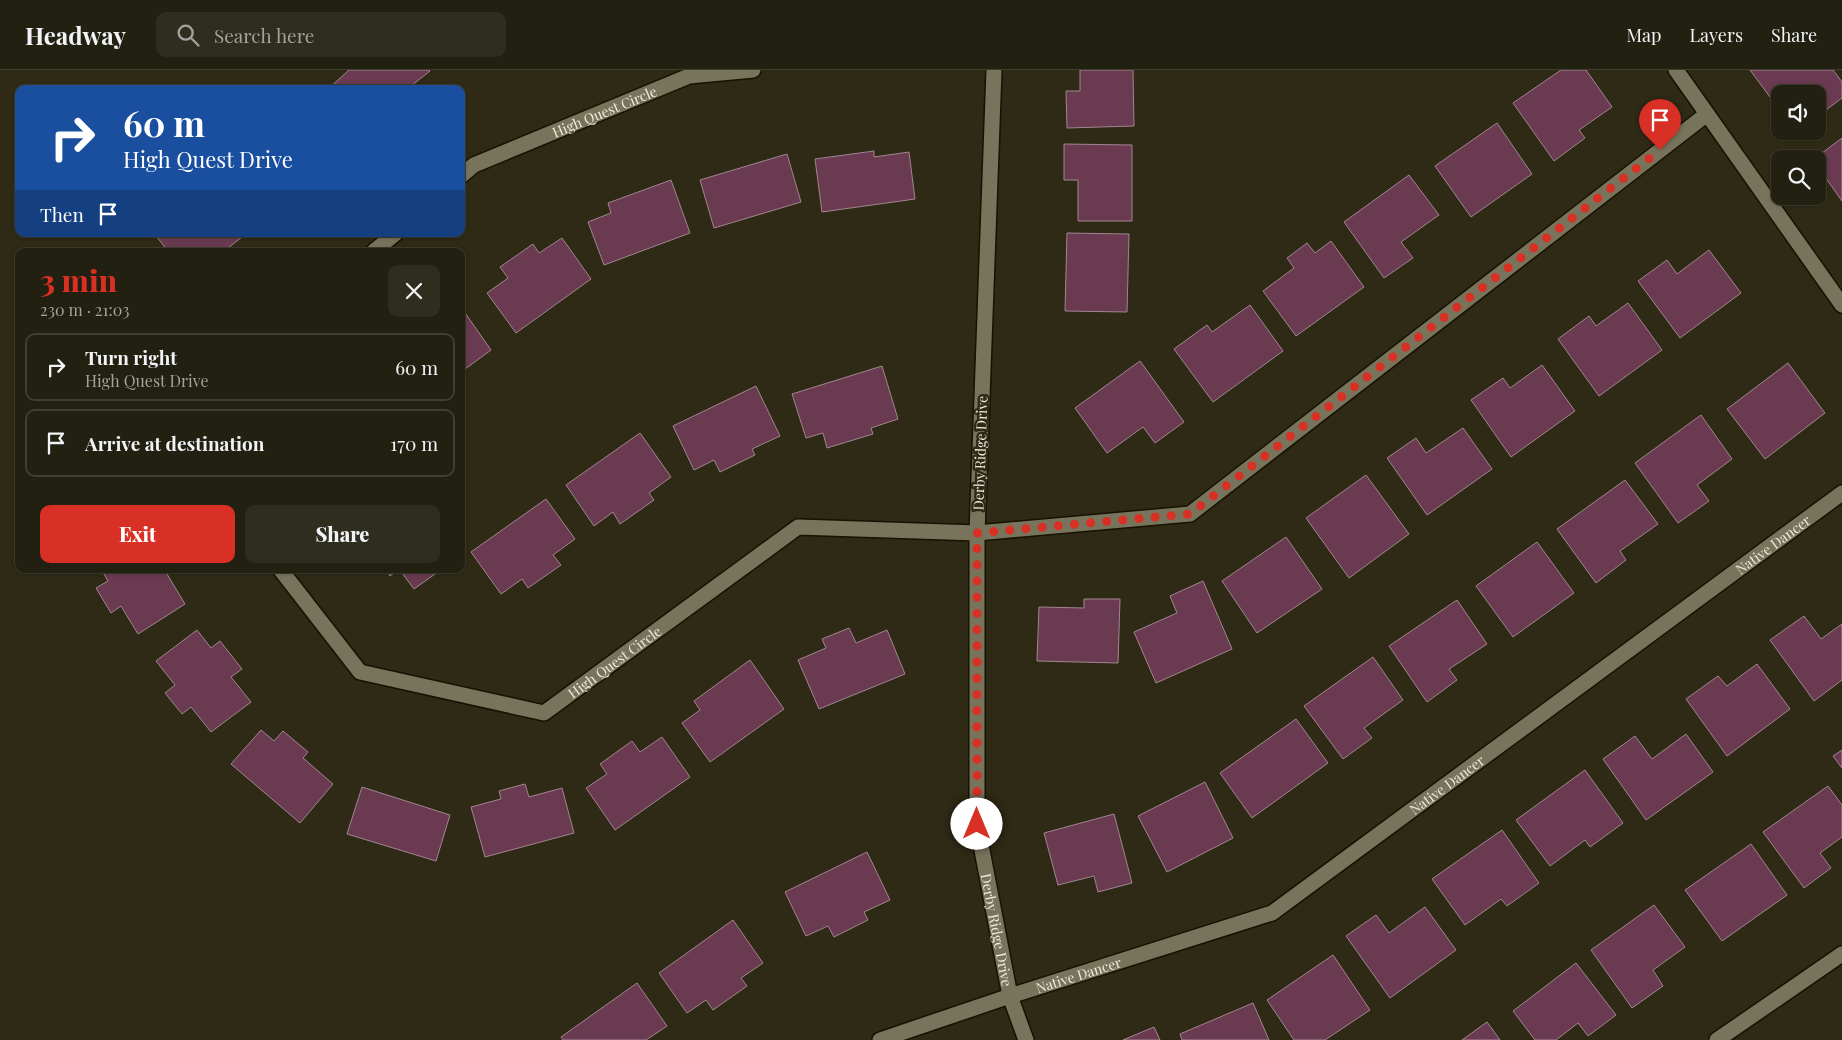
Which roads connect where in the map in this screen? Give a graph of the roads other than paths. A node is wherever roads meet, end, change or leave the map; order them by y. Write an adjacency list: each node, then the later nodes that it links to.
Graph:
1 (753, 70): 5 (street, High Quest Circle)
2 (994, 70): 10 (street, Derby Ridge Drive)
3 (1676, 70): 4 (street)
4 (1707, 114): 8 (street); 10 (street, High Quest Circle)
5 (465, 173)
6 (391, 237): 7 (street)
7 (378, 248)
8 (1842, 305)
9 (1842, 494): 13 (street, Native Dancer)
10 (977, 533): 11 (street, High Quest Circle); 13 (street, Derby Ridge Drive)
11 (283, 573)
12 (1842, 954): 16 (street)
13 (1010, 996): 14 (street, Native Dancer); 15 (street, Derby Ridge Drive)
14 (880, 1040)
15 (1026, 1040)
16 (1717, 1040)

